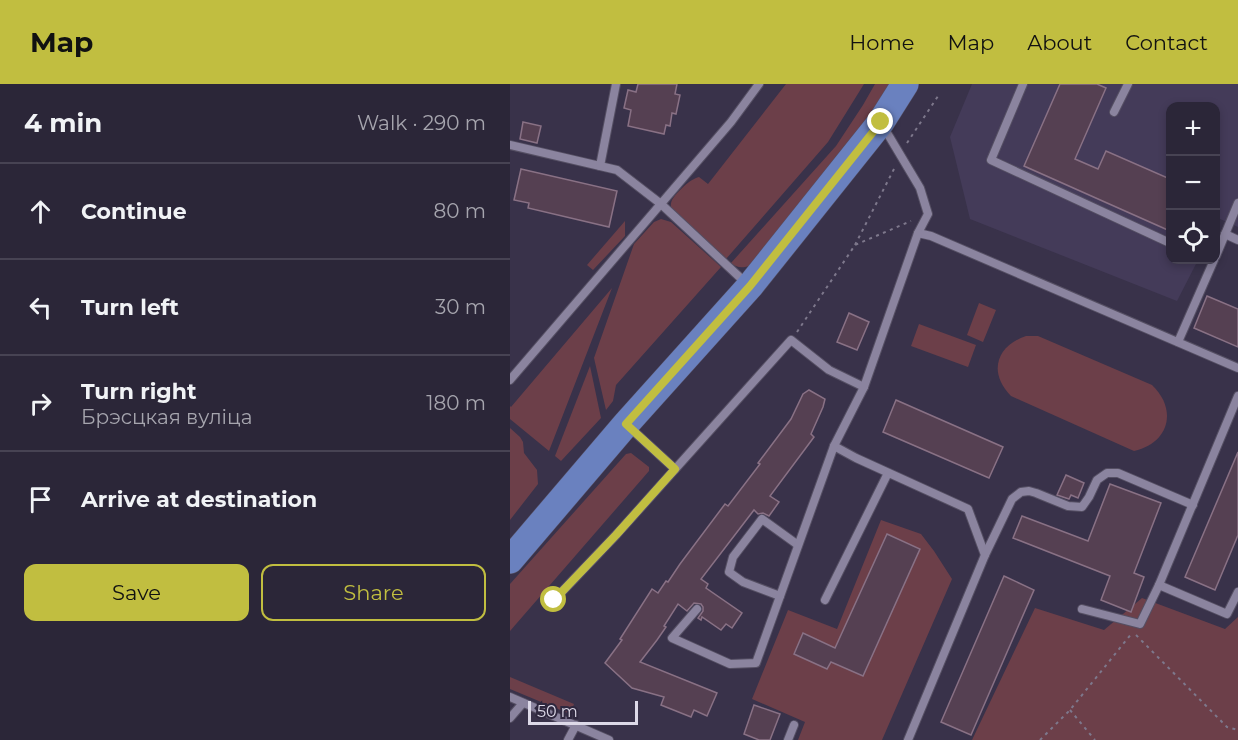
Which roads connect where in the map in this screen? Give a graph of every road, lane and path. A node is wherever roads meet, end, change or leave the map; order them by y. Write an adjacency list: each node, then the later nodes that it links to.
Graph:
1 (616, 84): 9 (lane)
2 (759, 84): 11 (lane)
3 (905, 84): 7 (main road)
4 (1023, 84): 16 (lane)
5 (1128, 84): 6 (lane)
6 (1114, 112)
7 (881, 122): 12 (lane); 19 (main road)
8 (510, 145): 9 (lane)
9 (600, 166): 11 (lane)
10 (1238, 203): 14 (lane)
11 (660, 204): 19 (lane); 23 (lane)
12 (928, 214): 13 (lane); 20 (path)
13 (918, 233): 21 (lane); 24 (lane)
14 (1225, 234): 15 (lane); 17 (lane)
15 (1238, 240)
16 (1166, 241)
17 (1220, 246)
18 (1212, 264): 21 (lane)
19 (750, 286): 26 (main road)
20 (791, 340): 24 (lane); 28 (lane)
21 (1178, 342): 22 (lane)
22 (1238, 368)
23 (510, 380)
24 (864, 387): 27 (lane)
25 (1238, 396): 30 (lane)
26 (626, 424): 28 (lane); 33 (main road)
27 (834, 446): 29 (lane); 31 (lane)
28 (675, 469): 37 (lane)
29 (888, 473): 32 (lane); 38 (lane)
30 (1192, 505): 32 (lane); 34 (lane)
31 (798, 545): 36 (lane); 36 (lane)
32 (985, 555): 51 (lane)
33 (510, 560)
34 (1159, 585): 35 (lane); 40 (lane)
35 (1238, 592)
36 (780, 596): 39 (lane)
37 (554, 600)
38 (825, 600)
39 (697, 609)
40 (1082, 609)
41 (510, 697): 42 (lane)
42 (523, 703): 44 (lane); 45 (lane)
43 (1070, 710): 47 (path); 52 (path); 53 (path)
44 (510, 718)
45 (576, 725): 48 (lane); 49 (lane)
46 (794, 725): 50 (lane)
47 (1238, 730)
48 (568, 740)
49 (609, 740)
50 (788, 740)
51 (908, 740)
52 (1040, 740)
53 (1095, 740)

